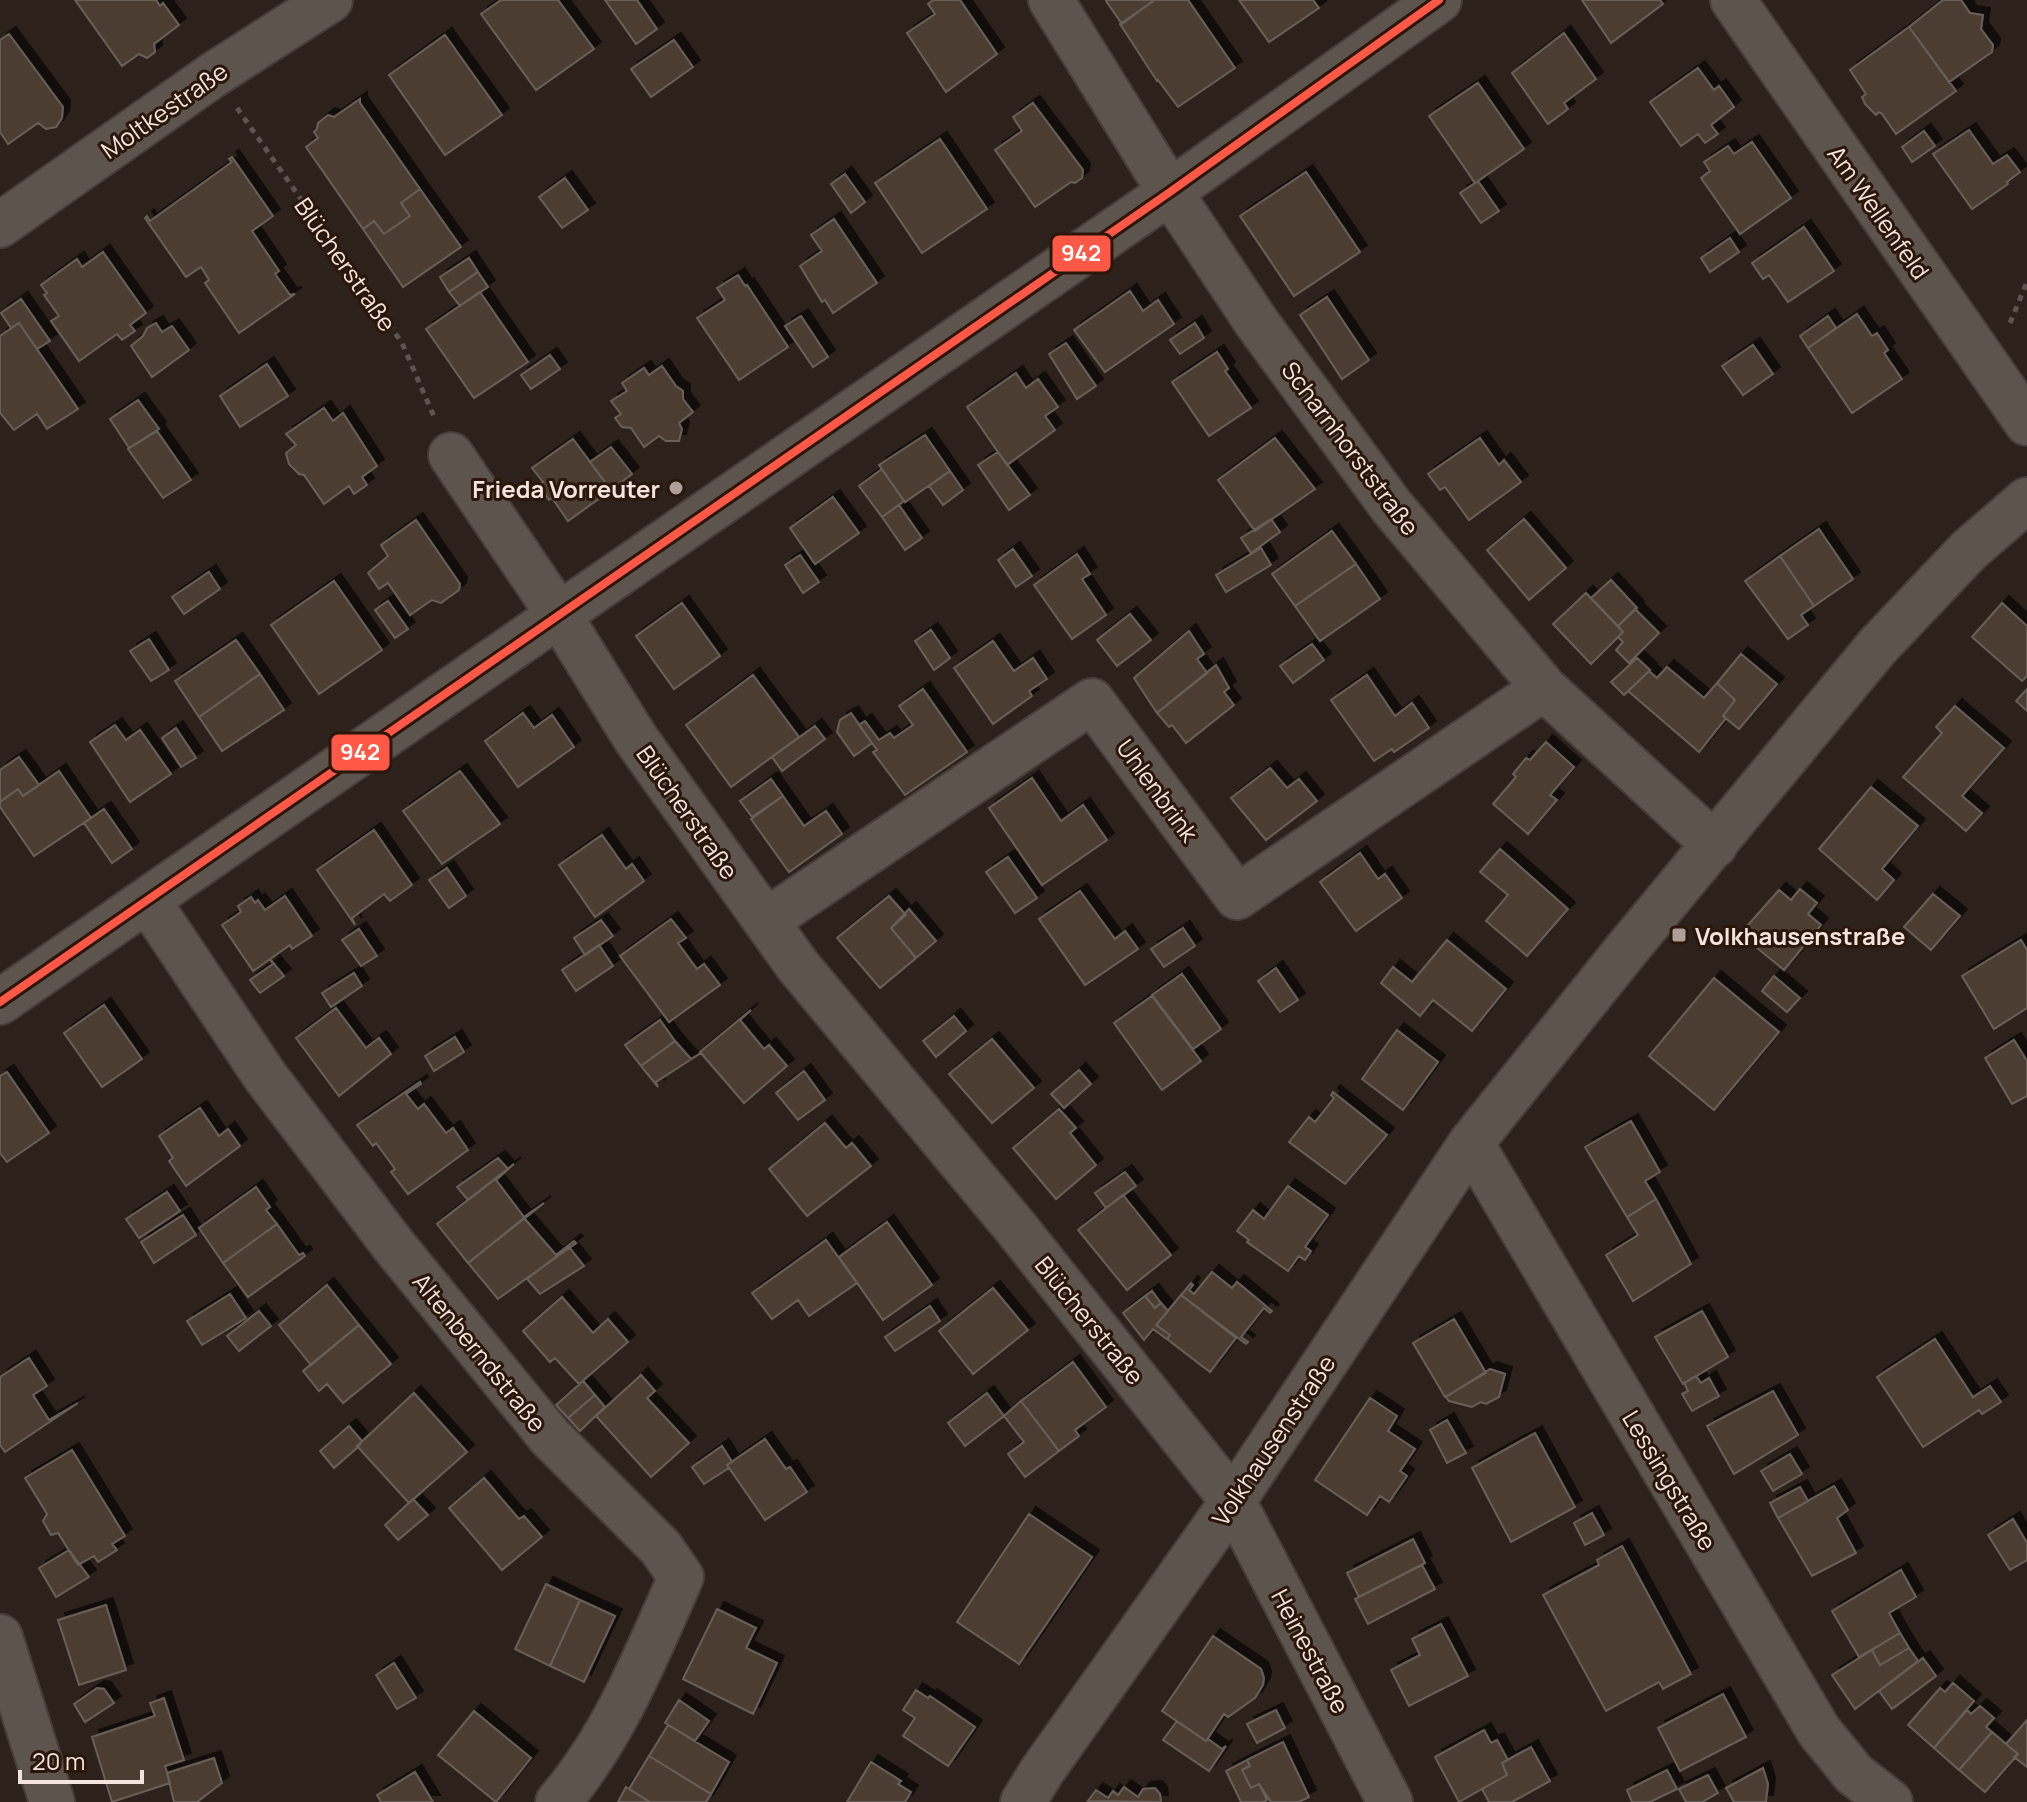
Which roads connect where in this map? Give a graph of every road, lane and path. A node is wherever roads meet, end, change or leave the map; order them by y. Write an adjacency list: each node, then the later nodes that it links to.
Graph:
1 (330, 0): 5 (street, Moltkestraße)
2 (1051, 0): 6 (street, Scharnhorststraße)
3 (1439, 0): 6 (street)
4 (1733, 0): 8 (street, Am Wellenfeld)
5 (213, 75): 7 (street, Moltkestraße); 9 (path, Blücherstraße)
6 (1170, 192): 11 (street); 12 (street, Scharnhorststraße)
7 (0, 225)
8 (2027, 423)
9 (451, 455): 11 (street, Blücherstraße)
10 (2027, 500): 13 (street, Volkhausenstraße)
11 (559, 615): 14 (street); 15 (street, Blücherstraße)
12 (1544, 688): 13 (street, Scharnhorststraße); 15 (street, Uhlenbrink)
13 (1715, 845): 17 (street, Volkhausenstraße)
14 (148, 901): 16 (street); 21 (street, Altenberndstraße)
15 (766, 921): 18 (street, Blücherstraße)
16 (0, 1002)
17 (1471, 1143): 18 (street, Volkhausenstraße); 24 (street, Lessingstraße)
18 (1233, 1501): 22 (street, Volkhausenstraße); 23 (street, Heinestraße)
19 (0, 1637): 20 (street)
20 (52, 1802)
21 (558, 1802)
22 (1023, 1802)
23 (1390, 1802)
24 (1890, 1802)

